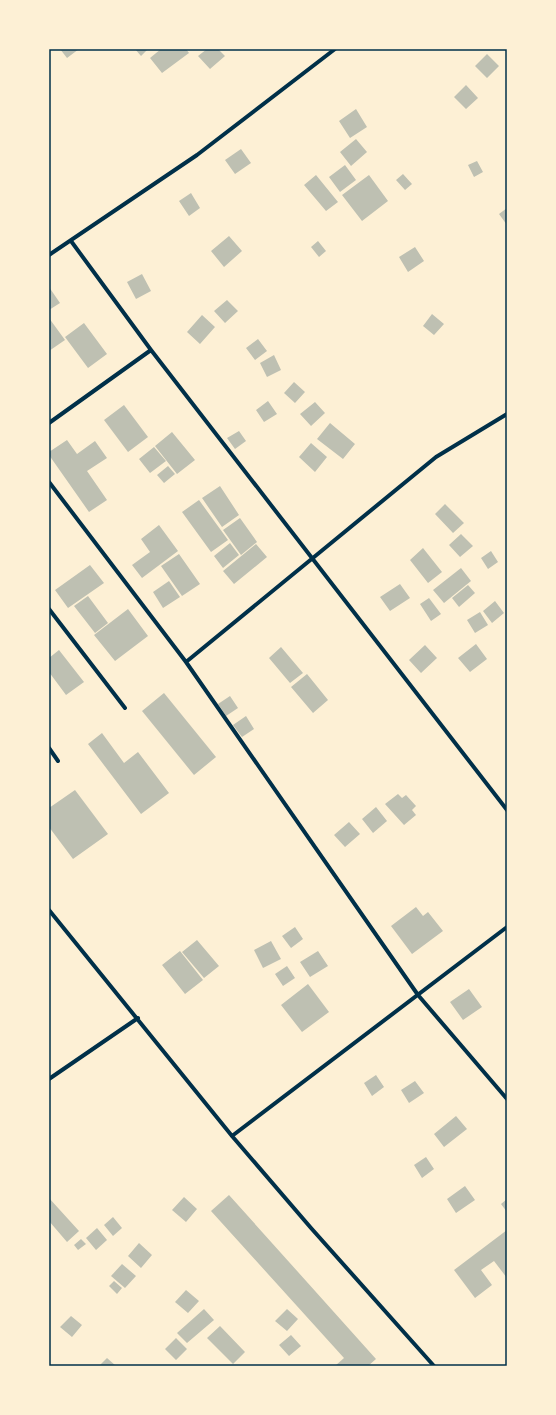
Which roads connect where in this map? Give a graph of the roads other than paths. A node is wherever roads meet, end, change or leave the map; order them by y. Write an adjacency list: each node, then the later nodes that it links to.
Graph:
1 (335, 49): 2 (street)
2 (71, 241): 3 (street); 4 (street)
3 (49, 255)
4 (151, 350): 6 (street); 8 (street)
5 (507, 414): 8 (street)
6 (49, 423)
7 (49, 482): 10 (street)
8 (312, 560): 10 (street); 14 (street)
9 (49, 609): 11 (street)
10 (186, 662): 17 (street)
11 (125, 708)
12 (49, 748): 13 (street)
13 (58, 761)
14 (507, 810)
15 (49, 910): 18 (street)
16 (507, 927): 17 (street)
17 (418, 995): 20 (street); 21 (street)
18 (138, 1018): 19 (street); 21 (street)
19 (49, 1079)
20 (507, 1099)
21 (232, 1136): 22 (street)
22 (434, 1366)

